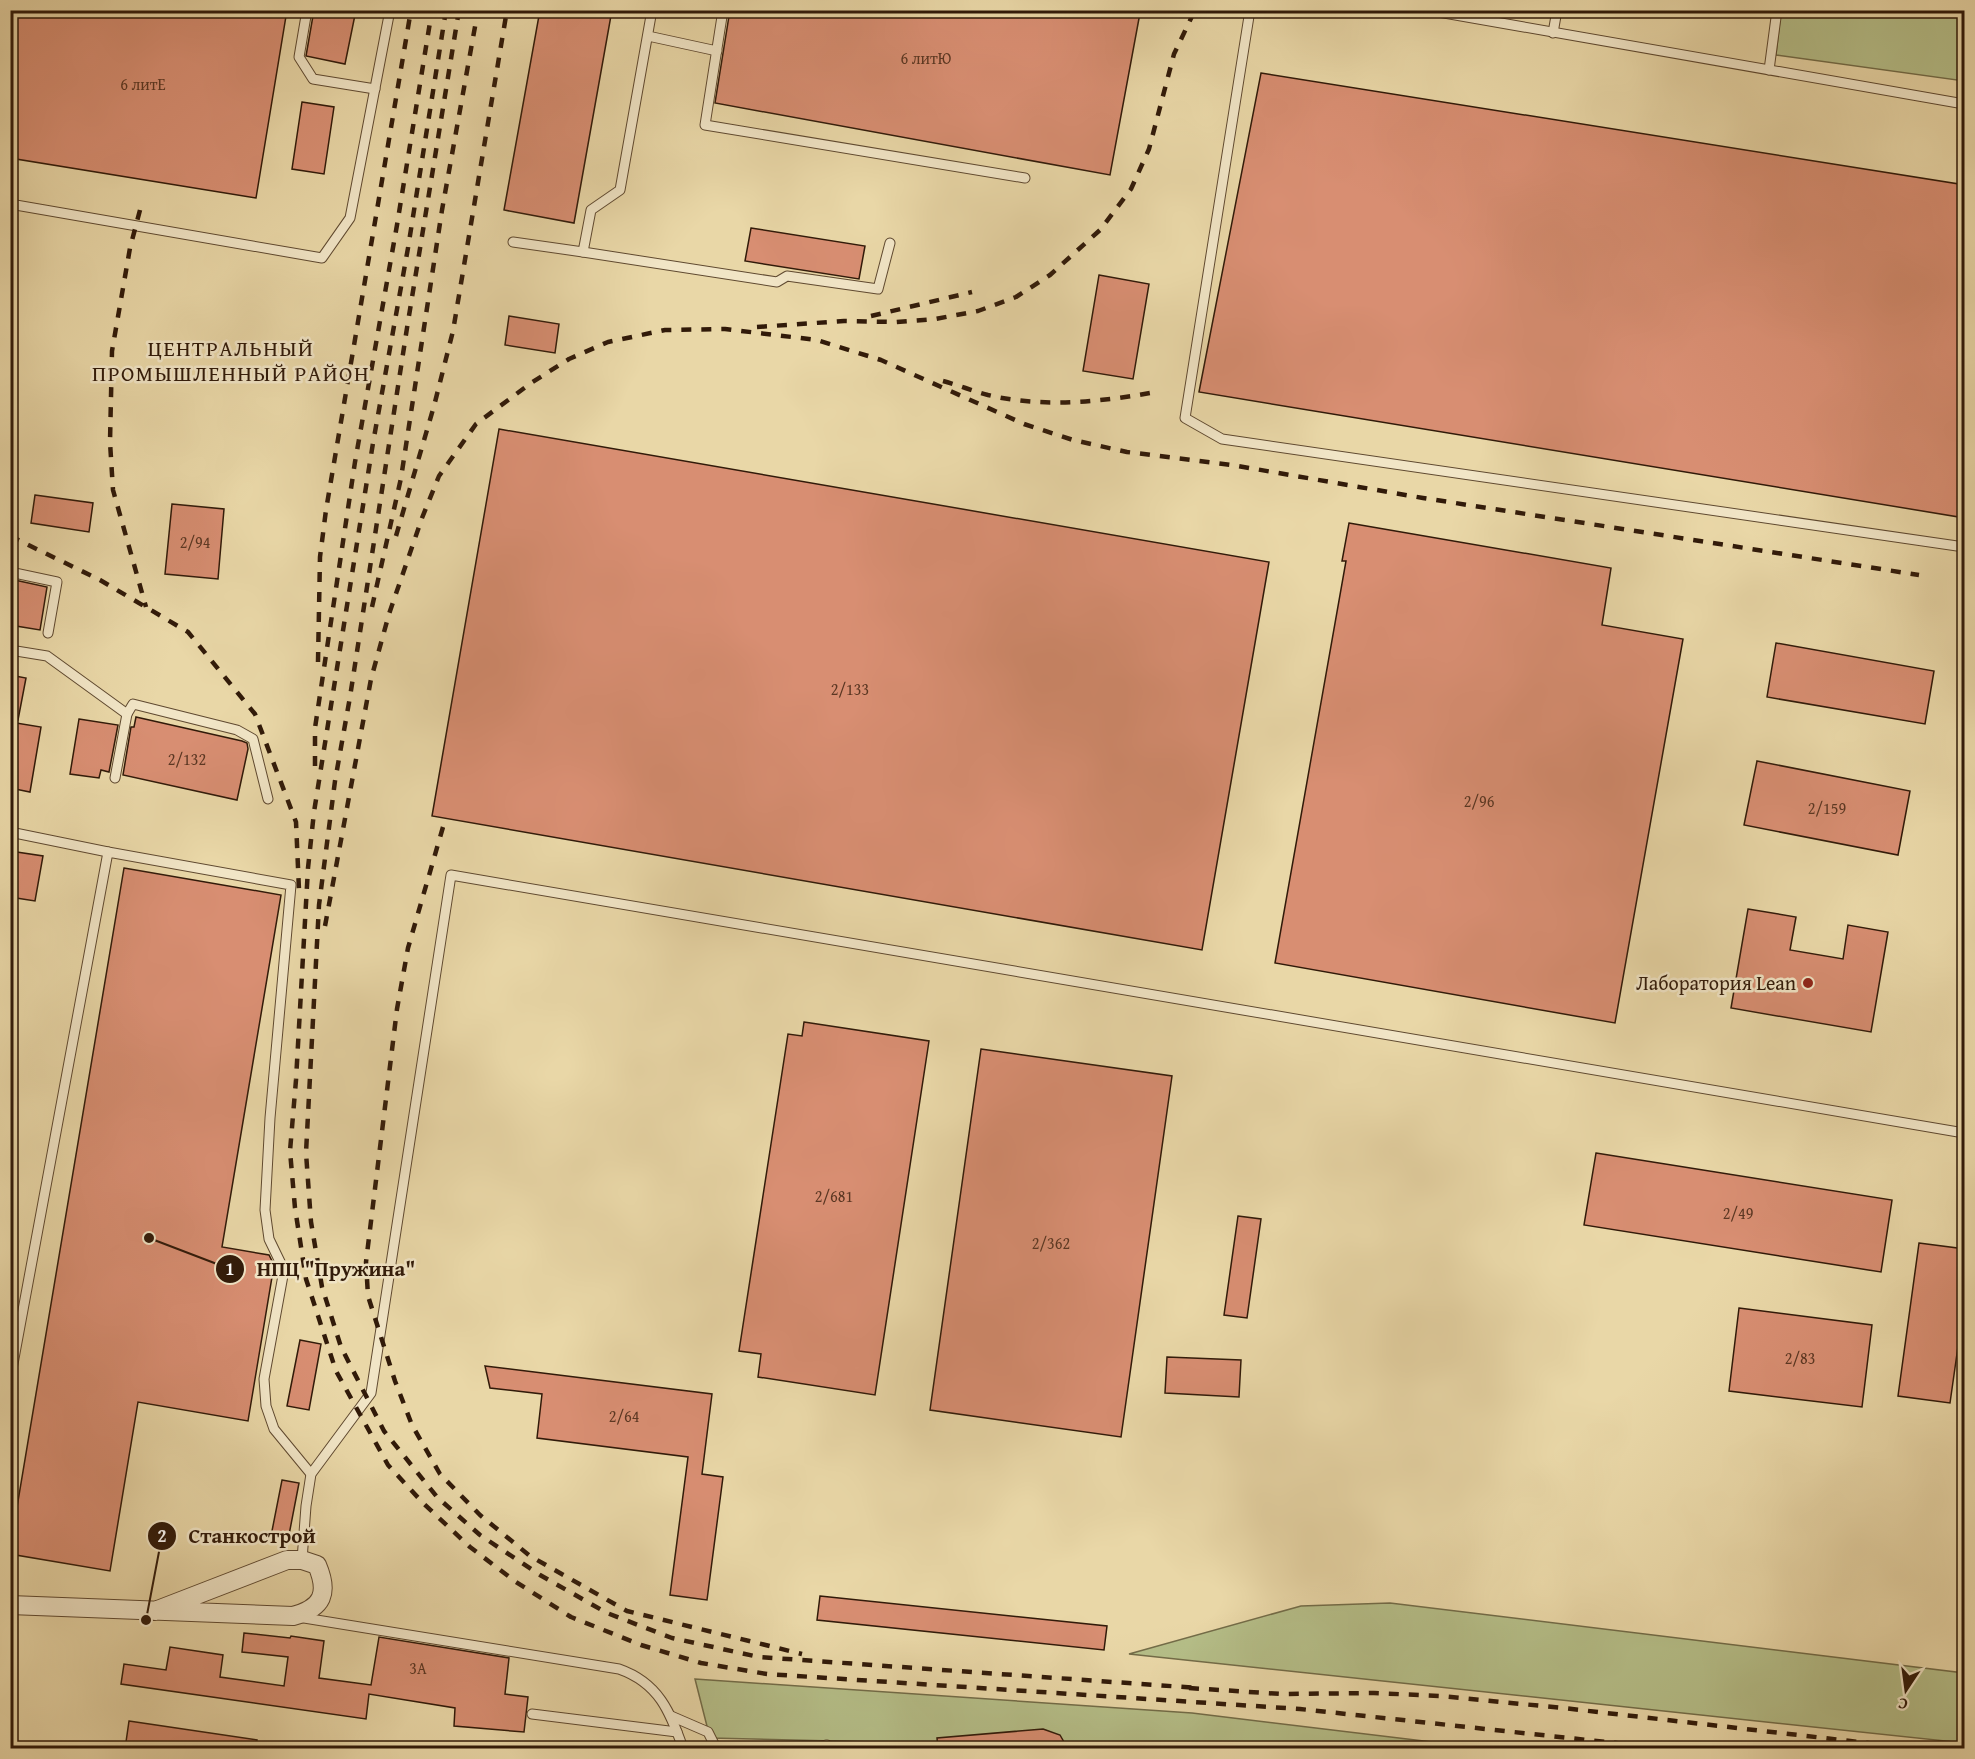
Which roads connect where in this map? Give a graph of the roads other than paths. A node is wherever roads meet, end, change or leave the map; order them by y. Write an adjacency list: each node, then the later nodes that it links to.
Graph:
1 (307, 10): 13 (lane)
2 (390, 10): 13 (lane)
3 (652, 10): 10 (lane)
4 (723, 10): 11 (lane)
5 (1250, 10): 20 (lane)
6 (1427, 10): 9 (lane)
7 (1557, 10): 9 (lane)
8 (1777, 10): 12 (lane)
9 (1553, 33): 12 (lane)
10 (648, 36): 11 (lane); 19 (lane)
11 (717, 51): 15 (lane)
12 (1769, 70): 14 (lane)
13 (375, 89): 16 (lane)
14 (1965, 104)
15 (1025, 178)
16 (10, 204)
17 (513, 242): 19 (lane)
18 (890, 243): 19 (lane)
19 (583, 252)
20 (1965, 547)
21 (10, 572): 22 (lane)
22 (48, 633)
23 (10, 650): 24 (lane)
24 (127, 714): 25 (lane); 26 (lane)
25 (115, 778)
26 (268, 799)
27 (10, 832): 28 (lane)
28 (108, 852): 30 (lane); 31 (lane)
29 (1965, 1133): 31 (lane)
30 (10, 1380)
31 (311, 1474): 32 (lane)
32 (302, 1560): 34 (street); 35 (street)
33 (10, 1605): 34 (street)
34 (154, 1611): 35 (street)
35 (293, 1616): 37 (lane)
36 (532, 1714): 38 (lane)
37 (671, 1716): 38 (lane); 40 (lane)
38 (677, 1732): 39 (lane)
39 (683, 1749)
40 (716, 1749)
41 (813, 1749): 42 (lane)
42 (829, 1749)

